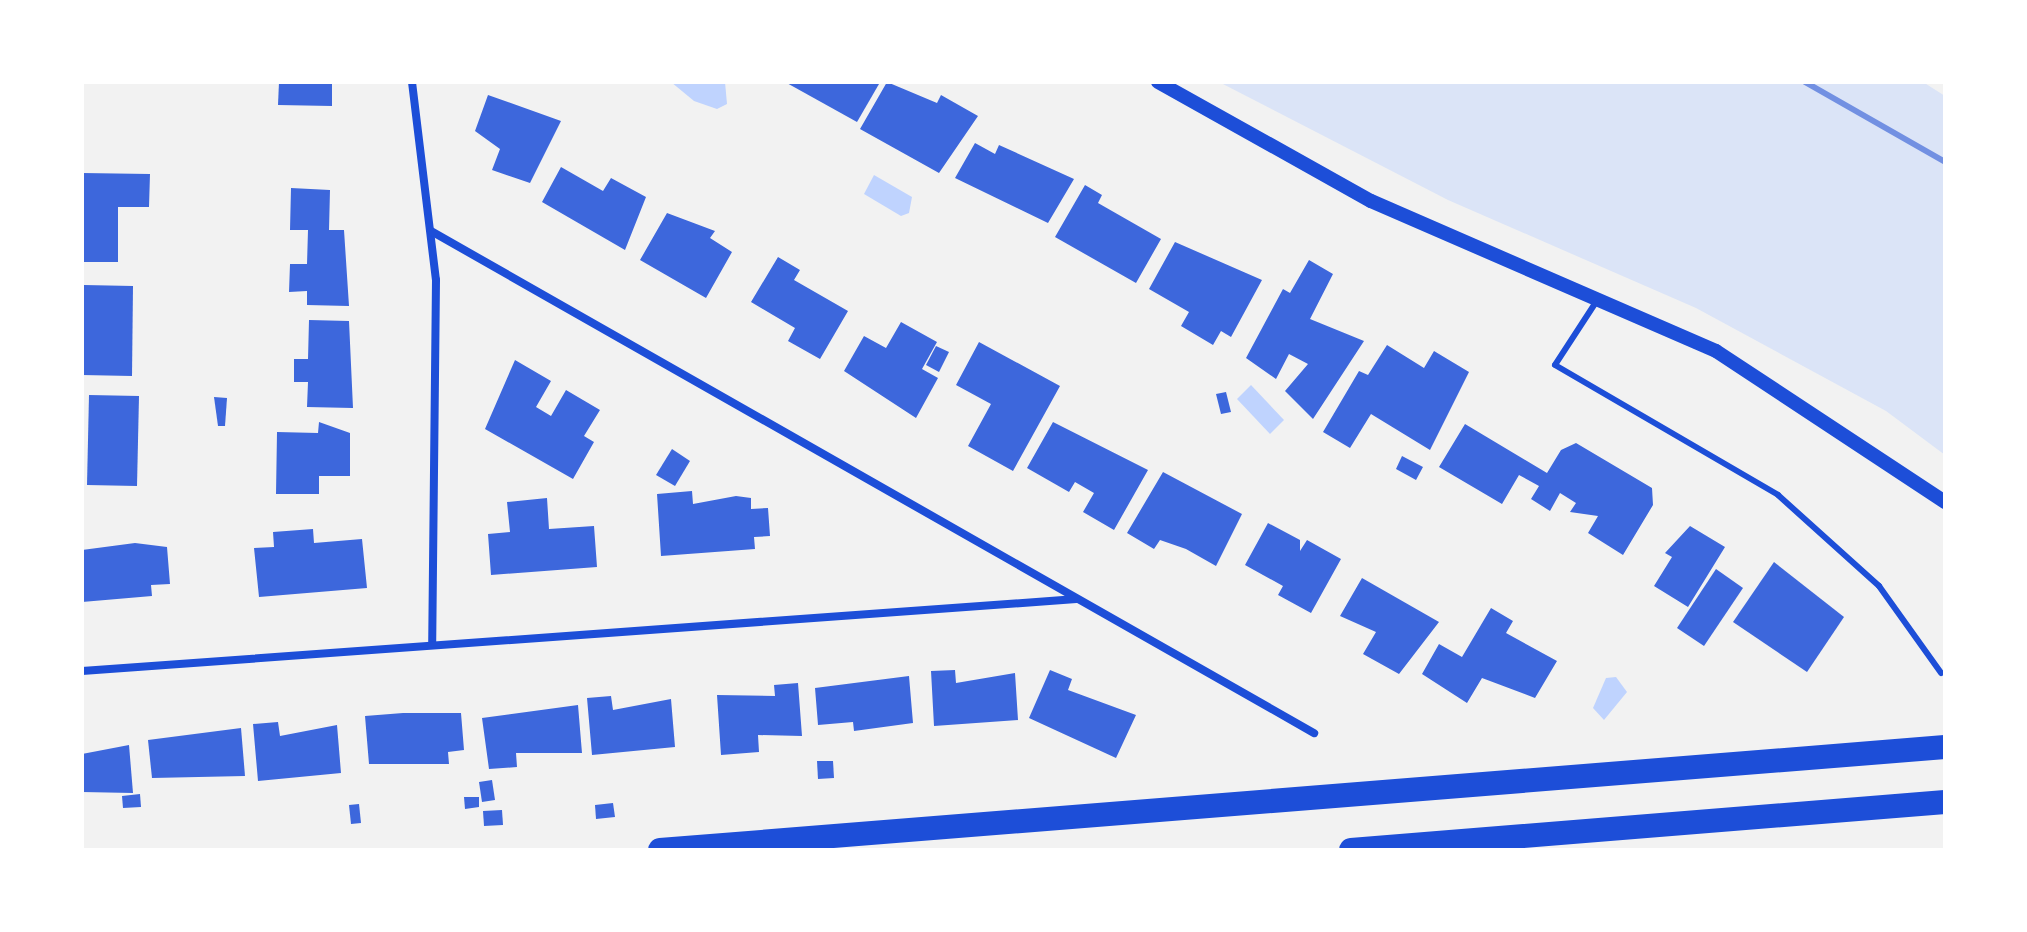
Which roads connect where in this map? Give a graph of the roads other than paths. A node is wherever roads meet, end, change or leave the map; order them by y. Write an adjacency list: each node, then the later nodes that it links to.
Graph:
1 (412, 82): 3 (street)
2 (1158, 82): 4 (street)
3 (431, 231): 6 (street); 7 (street)
4 (1596, 302): 5 (street); 9 (lane)
5 (1945, 502)
6 (1077, 599): 7 (street); 10 (street)
7 (432, 643): 8 (street)
8 (82, 671)
9 (1941, 673)
10 (1314, 733)
11 (1945, 747): 13 (highway)
12 (1945, 802): 14 (highway)
13 (660, 850)
14 (1351, 850)

